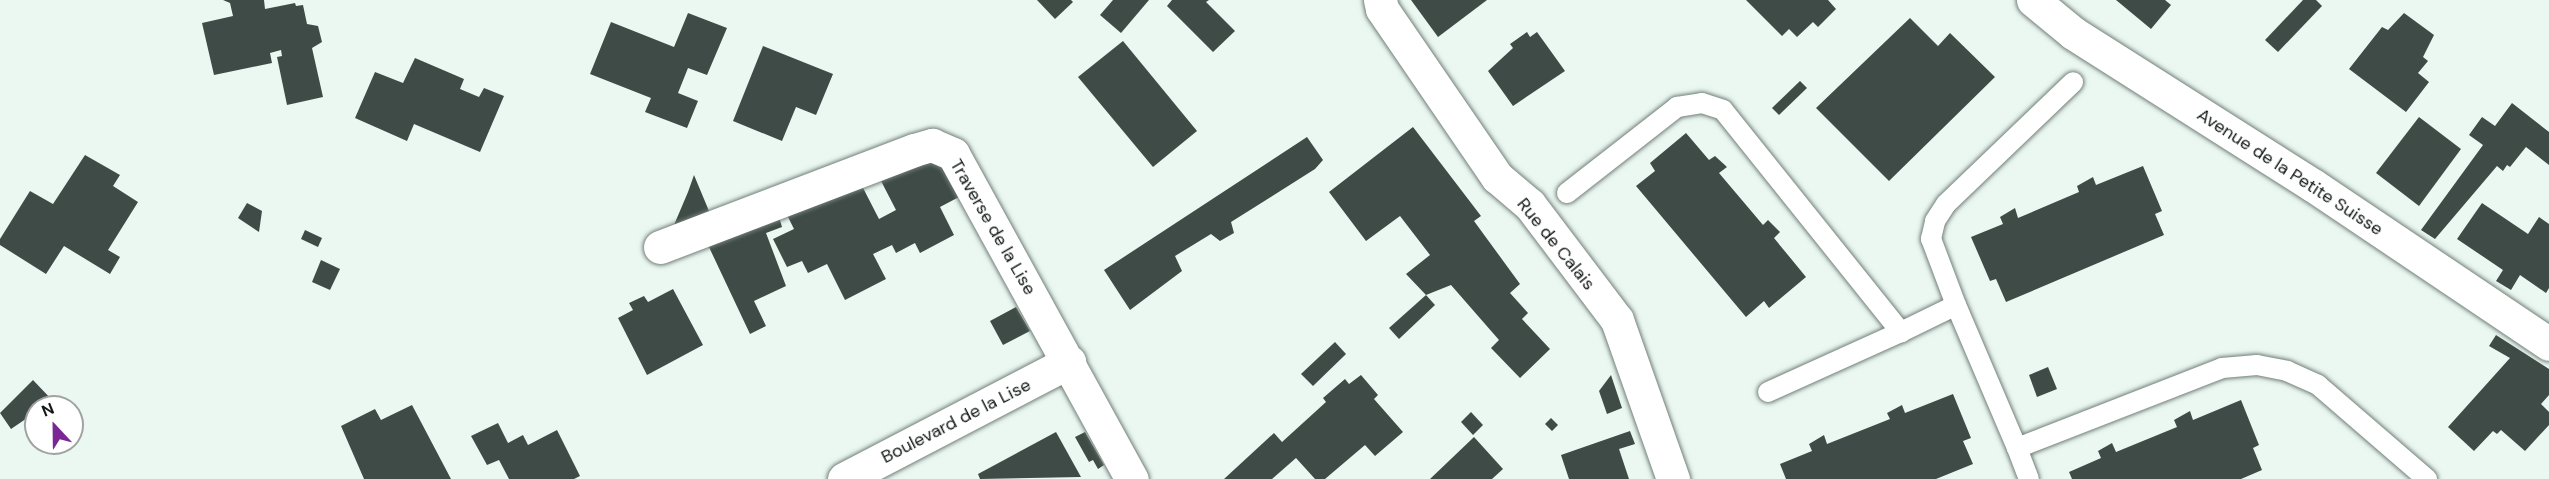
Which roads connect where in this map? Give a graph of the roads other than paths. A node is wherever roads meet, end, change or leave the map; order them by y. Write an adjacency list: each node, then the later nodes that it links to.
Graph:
1 (1380, 0): 14 (street, Rue de Calais)
2 (2033, 0): 8 (street, Avenue de la Petite Suisse)
3 (2073, 82): 6 (lane)
4 (1567, 193): 7 (lane)
5 (660, 247): 9 (street, Traverse de la Lise)
6 (1956, 305): 7 (lane); 11 (lane)
7 (1901, 332): 10 (lane)
8 (2549, 344)
9 (1069, 362): 12 (street, Boulevard de la Lise); 13 (street, Traverse de la Lise)
10 (1768, 392)
11 (2017, 448): 15 (lane); 16 (lane)
12 (844, 479)
13 (1132, 479)
14 (1673, 479)
15 (2029, 479)
16 (2427, 479)

